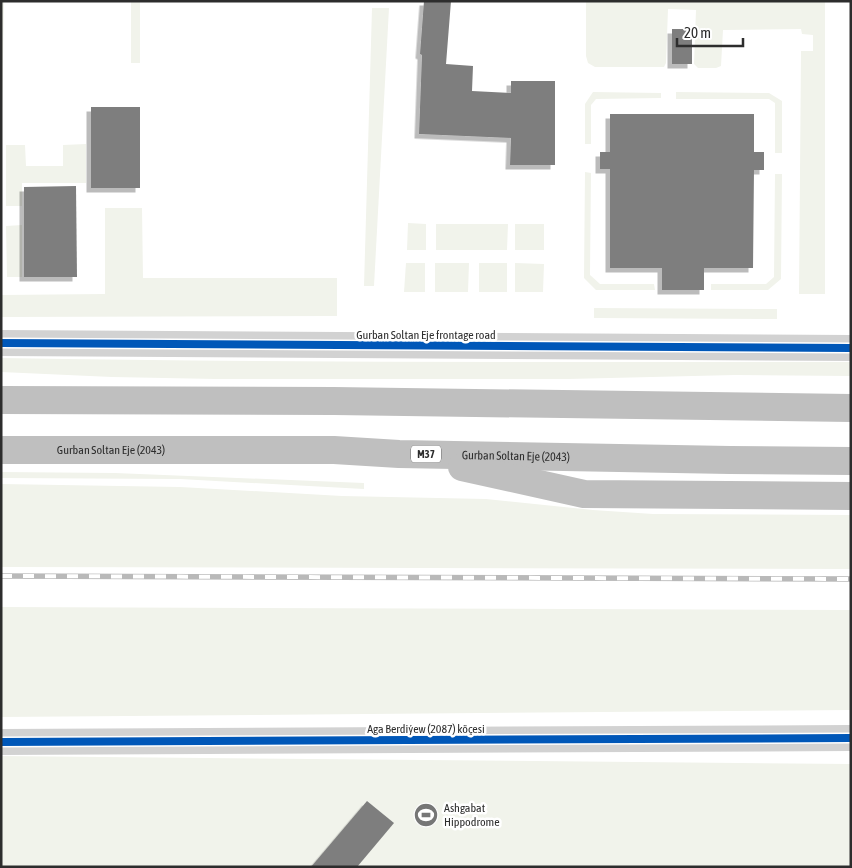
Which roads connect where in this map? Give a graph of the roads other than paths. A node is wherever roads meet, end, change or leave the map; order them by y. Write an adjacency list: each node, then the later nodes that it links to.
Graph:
1 (1, 343): 2 (street, Gurban Soltan Eje frontage road)
2 (851, 348)
3 (1, 400): 4 (highway)
4 (851, 408)
5 (1, 450): 6 (highway, Gurban Soltan Eje (2043) / M37)
6 (399, 454): 7 (highway, Gurban Soltan Eje (2043) / M37); 8 (highway)
7 (851, 460)
8 (851, 496)
9 (851, 738): 10 (street, Aga Berdiýew (2087) köçesi)
10 (1, 742)

